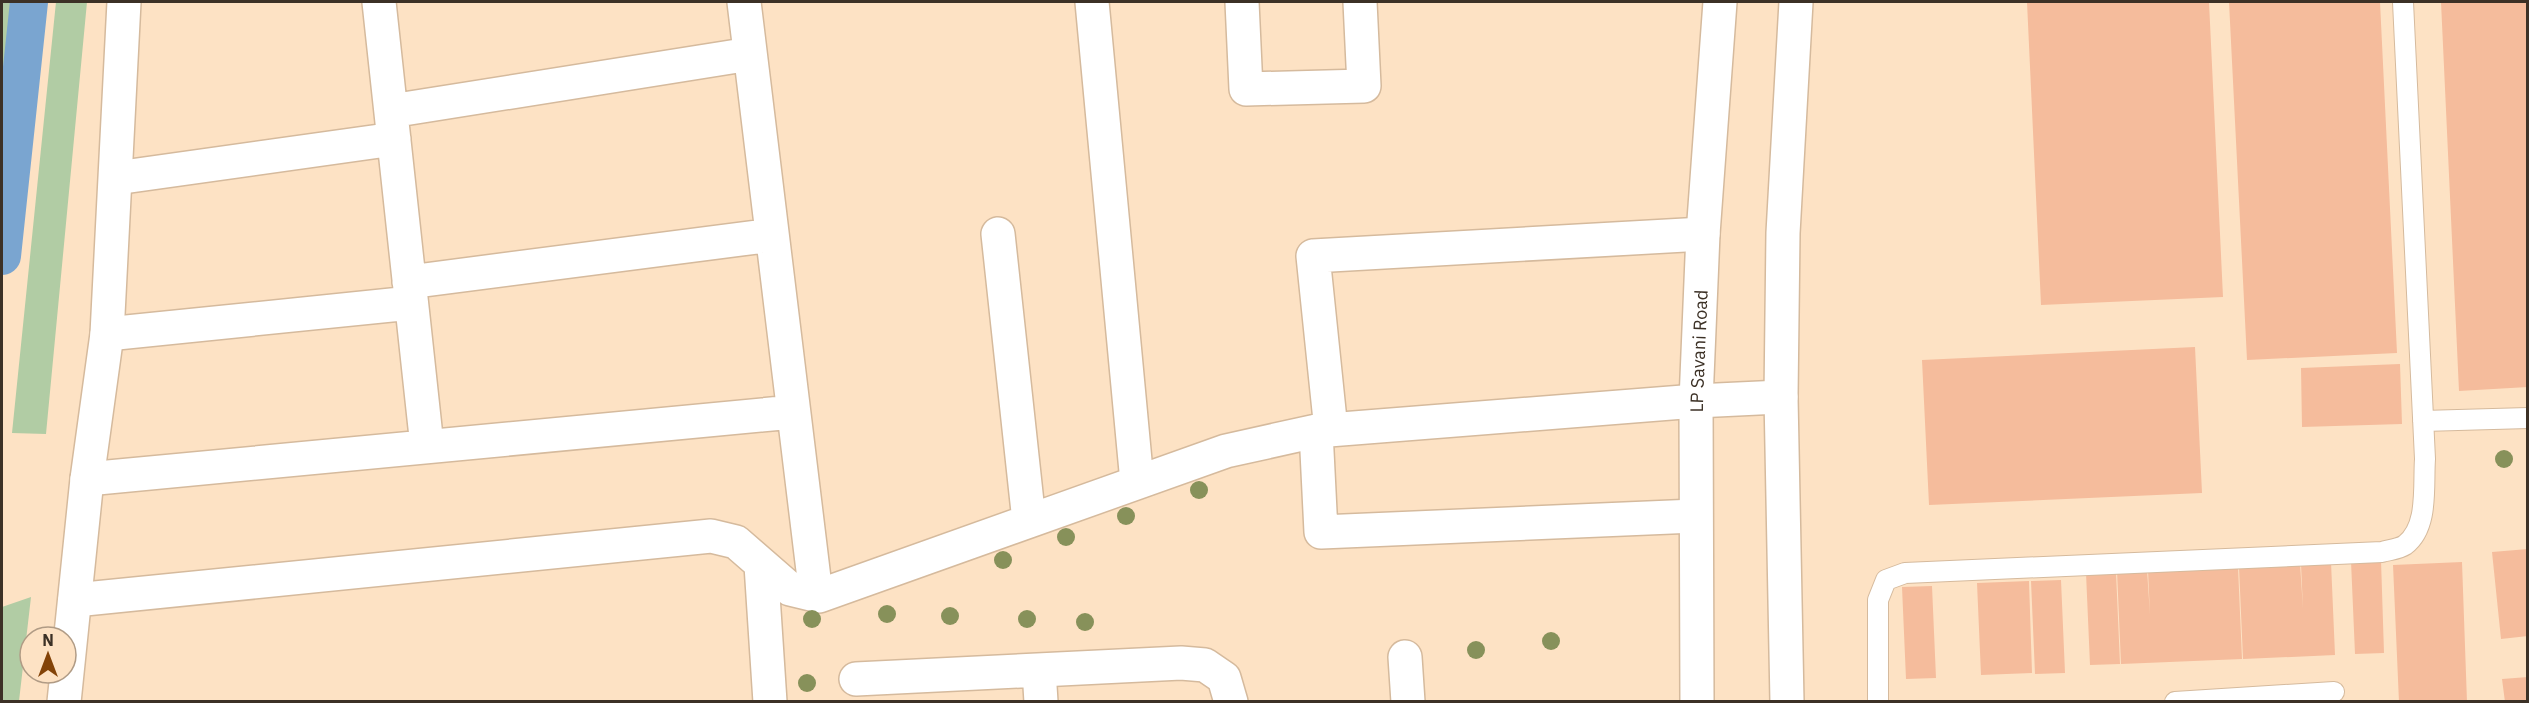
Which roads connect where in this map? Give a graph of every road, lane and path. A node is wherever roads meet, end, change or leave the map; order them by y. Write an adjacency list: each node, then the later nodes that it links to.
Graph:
1 (124, 2): 12 (street)
2 (379, 2): 11 (street)
3 (744, 2): 10 (street)
4 (1092, 2): 26 (street)
5 (1242, 2): 6 (street)
6 (1360, 2)
7 (1720, 2): 14 (street, LP Savani Road)
8 (1796, 2): 18 (street)
9 (2403, 2): 22 (lane)
10 (750, 54): 11 (street); 15 (street)
11 (392, 125): 12 (street); 16 (street)
12 (116, 178): 17 (street)
13 (998, 234): 28 (street)
14 (1703, 234): 19 (street, LP Savani Road); 23 (street)
15 (772, 235): 16 (street); 20 (street)
16 (410, 293): 17 (street); 24 (street)
17 (107, 334): 25 (street)
18 (1781, 397): 19 (street); 41 (street)
19 (1696, 401): 23 (street); 27 (street, LP Savani Road)
20 (794, 412): 24 (street); 30 (street)
21 (2528, 418): 22 (lane)
22 (2423, 421): 42 (lane)
23 (1323, 431): 26 (street); 27 (street)
24 (427, 446): 25 (street)
25 (87, 479): 31 (street)
26 (1137, 482): 28 (street)
27 (1695, 516): 40 (street, LP Savani Road)
28 (1029, 521): 30 (street)
29 (761, 566): 30 (street); 31 (street); 37 (street)
30 (816, 595)
31 (75, 600): 36 (street)
32 (1405, 657): 39 (street)
33 (856, 677): 34 (street)
34 (1040, 686): 38 (street)
35 (2334, 692): 43 (lane)
36 (64, 702)
37 (770, 702)
38 (1231, 702)
39 (1408, 702)
40 (1697, 702)
41 (1787, 702)
42 (1878, 702)
43 (2175, 702)

